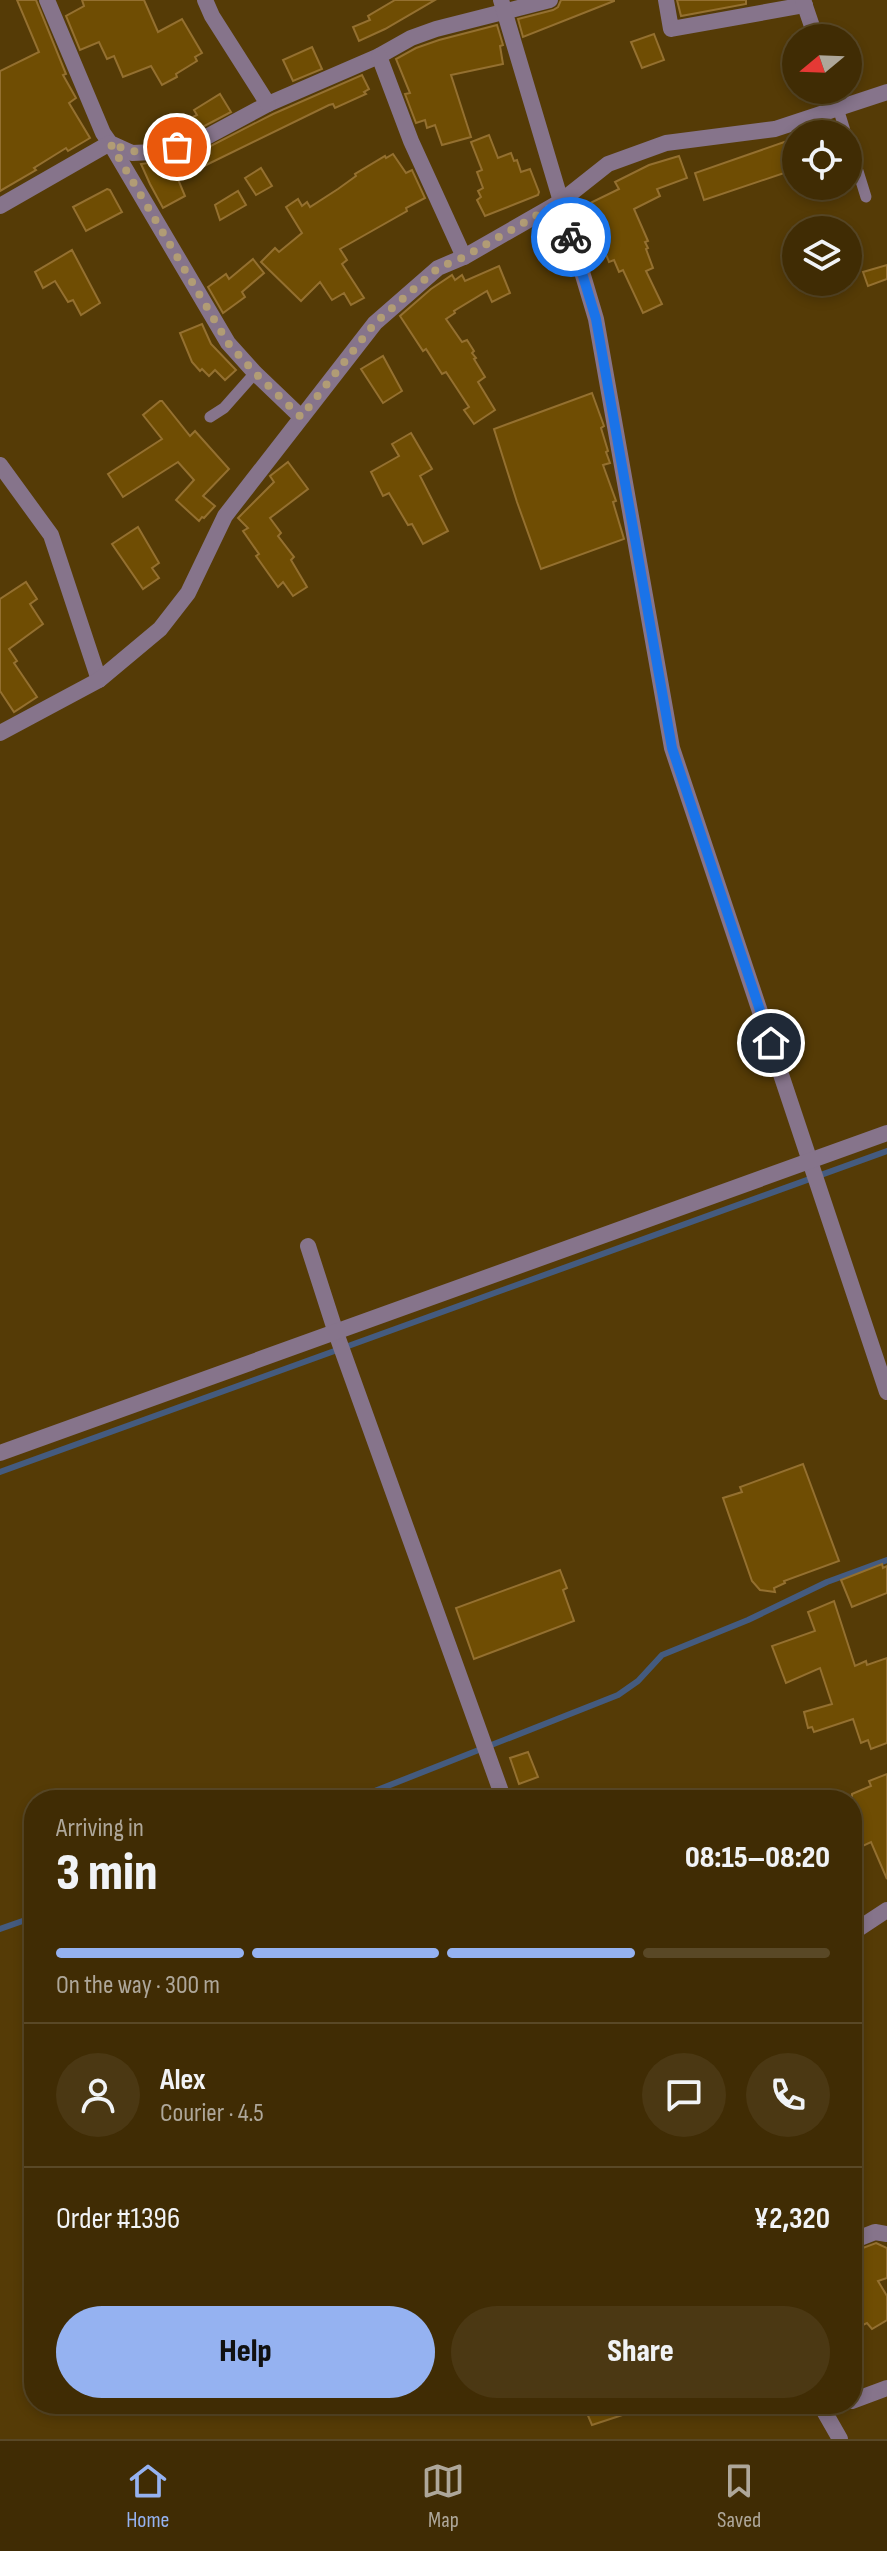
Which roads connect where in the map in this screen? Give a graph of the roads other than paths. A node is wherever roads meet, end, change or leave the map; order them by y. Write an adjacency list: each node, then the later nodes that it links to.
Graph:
1 (47, 0): 14 (street)
2 (205, 0): 10 (street)
3 (550, 0): 6 (street)
4 (666, 0): 5 (street)
5 (804, 2): 7 (street)
6 (503, 6): 8 (street); 17 (street)
7 (811, 24)
8 (379, 56): 10 (street); 19 (street)
9 (887, 92): 12 (street)
10 (268, 104): 14 (street)
11 (837, 104): 12 (street)
12 (838, 108): 13 (lane); 17 (street)
13 (842, 120)
14 (110, 143): 18 (street); 20 (street)
15 (862, 184): 16 (lane)
16 (866, 197)
17 (560, 202): 19 (street); 27 (street)
18 (0, 206)
19 (464, 257): 22 (street)
20 (255, 373): 21 (lane); 22 (street)
21 (210, 417)
22 (301, 417): 24 (street)
23 (0, 465): 24 (street)
24 (99, 680): 25 (street)
25 (0, 733)
26 (887, 1133): 27 (street)
27 (811, 1160): 29 (street); 30 (street)
28 (308, 1246): 29 (street)
29 (336, 1333): 31 (street); 32 (street)
30 (887, 1392)
31 (0, 1453)
32 (500, 1790)
33 (887, 1910): 34 (street)
34 (862, 1926)
35 (887, 2234): 36 (street)
36 (862, 2237)
37 (887, 2388): 38 (street)
38 (862, 2397)
39 (825, 2414): 40 (street)
40 (840, 2439)

